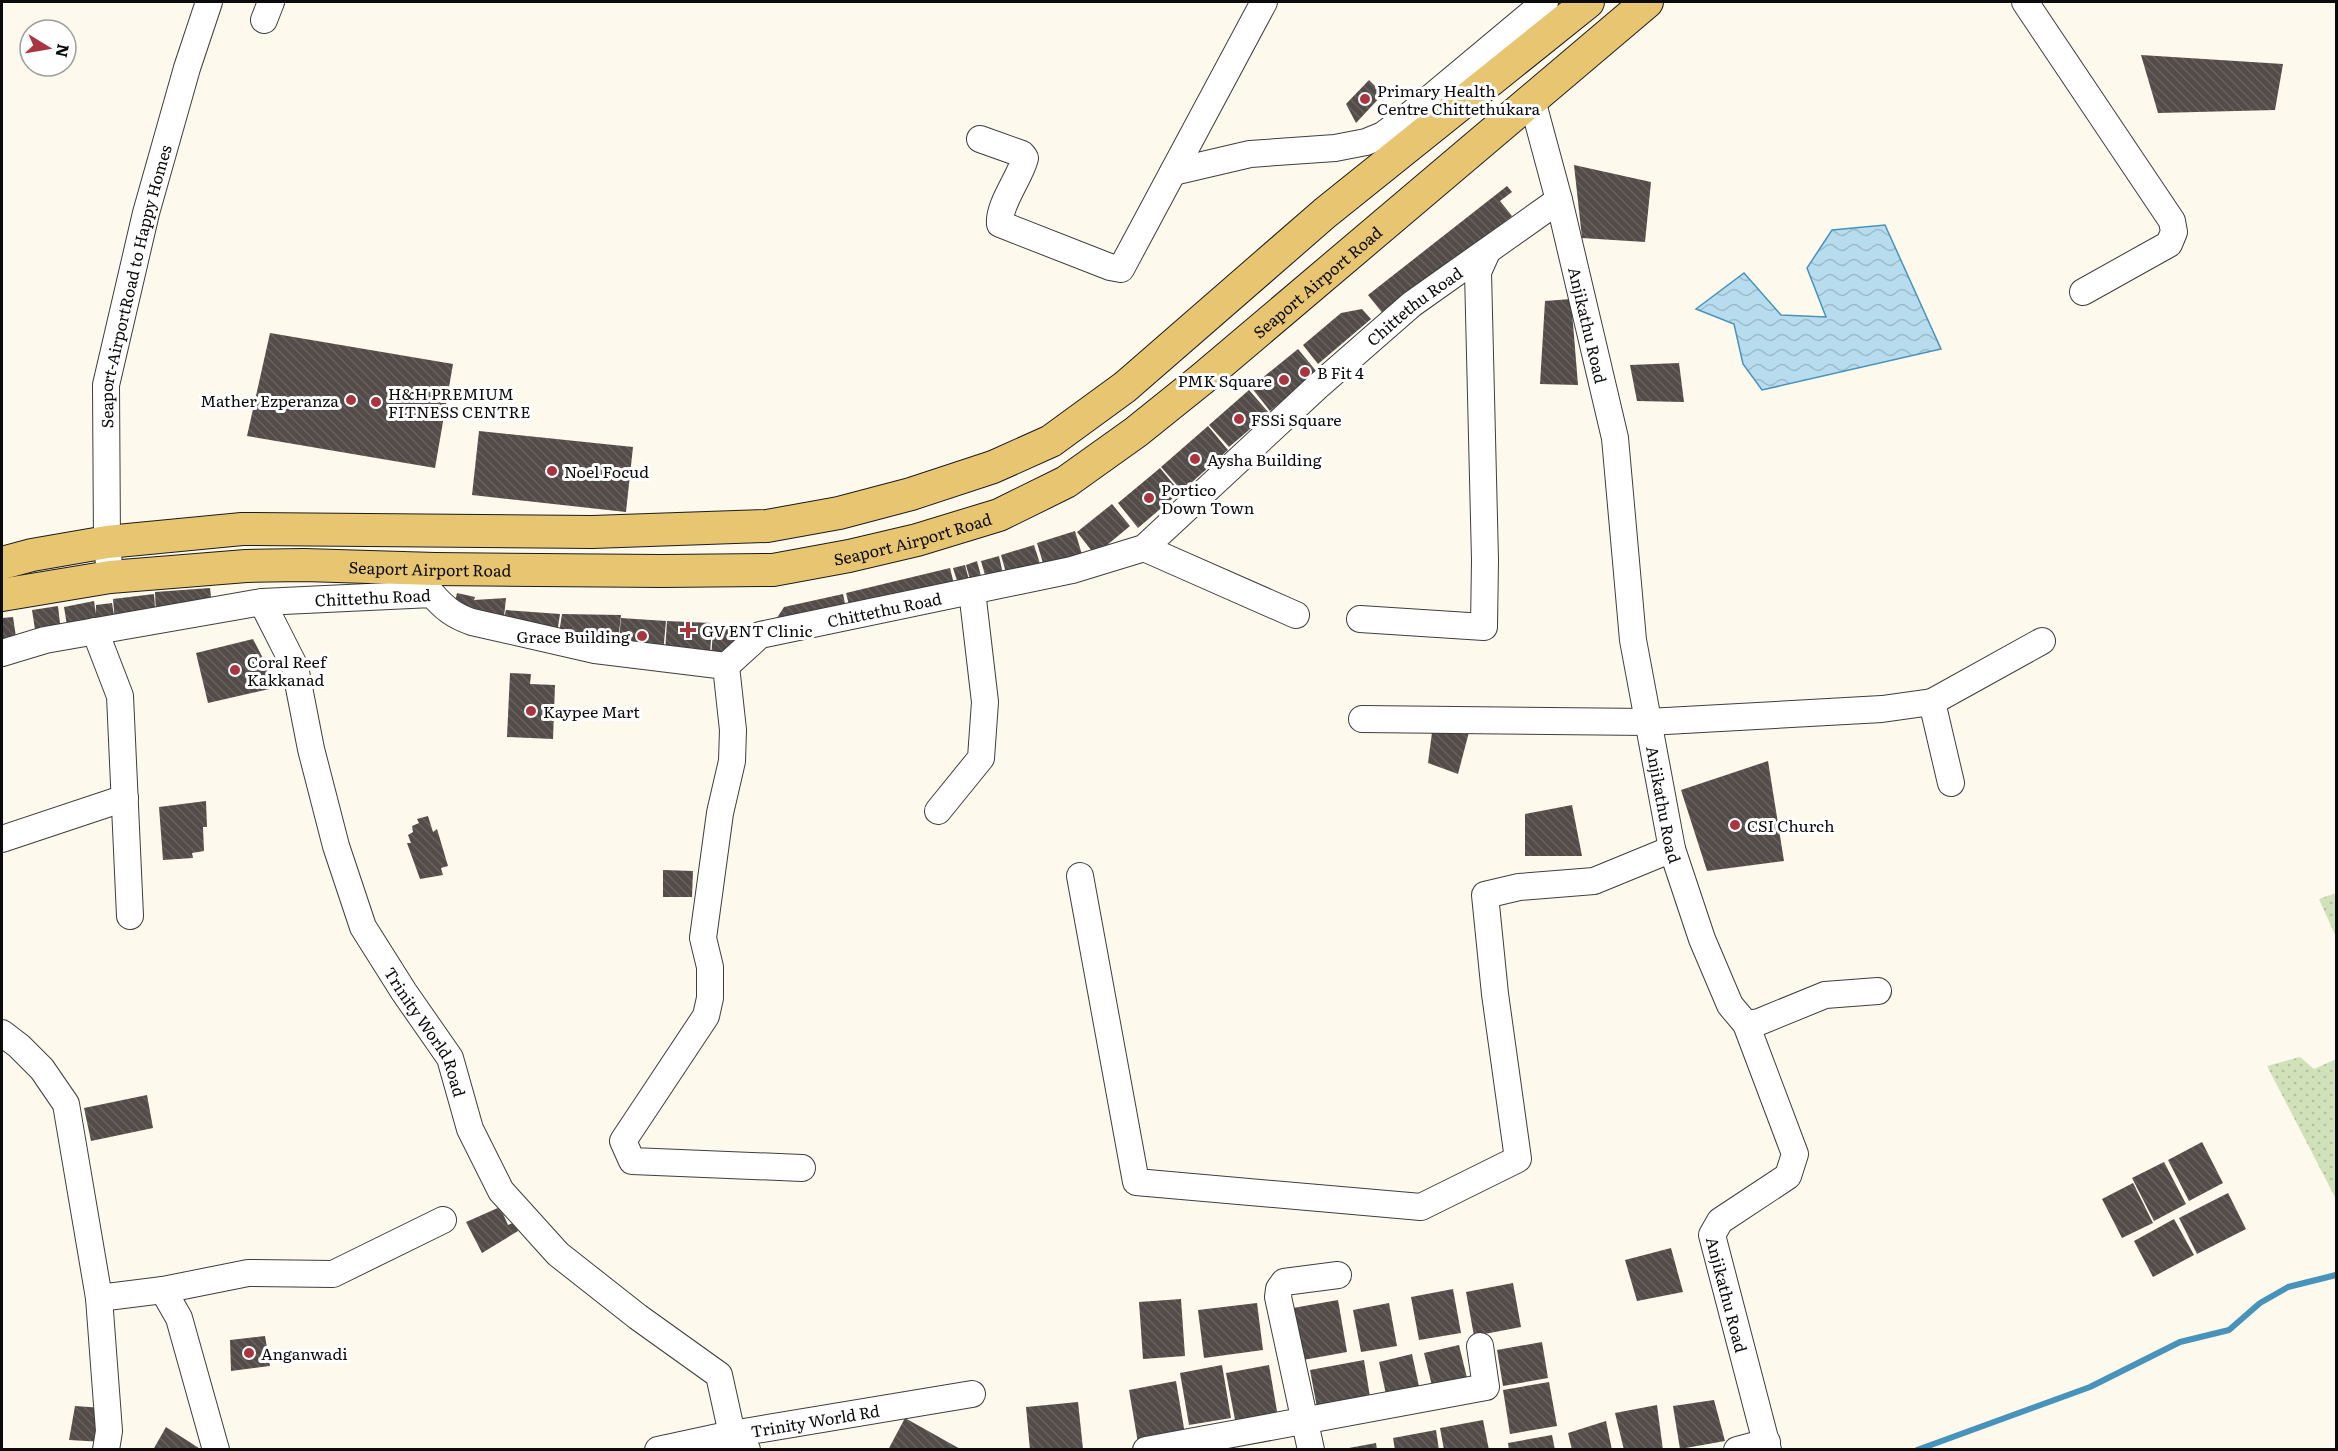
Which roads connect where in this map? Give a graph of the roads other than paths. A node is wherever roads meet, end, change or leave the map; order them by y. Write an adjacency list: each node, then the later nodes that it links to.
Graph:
1 (209, 2): 14 (street, Seaport-AirportRoad to Happy Homes)
2 (1264, 2): 9 (street)
3 (1545, 2): 9 (street)
4 (1588, 2): 13 (main road)
5 (1647, 2): 7 (main road, Seaport Airport Road)
6 (2025, 2): 12 (street)
7 (1532, 100): 10 (street, Anjikathu Road); 18 (main road, Seaport Airport Road)
8 (980, 139): 9 (street)
9 (1173, 172)
10 (1559, 200): 11 (street, Chittethu Road); 30 (street, Anjikathu Road)
11 (1487, 252): 15 (street, Chittethu Road); 23 (street)
12 (2083, 292)
13 (436, 531): 14 (main road); 18 (main road)
14 (107, 542): 16 (main road); 17 (street, Seaport-AirportRoad to Happy Homes)
15 (1144, 548): 19 (street, Chittethu Road); 22 (street)
16 (2, 563)
17 (110, 578): 18 (main road, Seaport Airport Road); 20 (main road, Seaport Airport Road)
18 (433, 582): 21 (street, Chittethu Road); 27 (street, Chittethu Road)
19 (972, 591): 27 (street, Chittethu Road); 33 (street)
20 (2, 595)
21 (262, 602): 24 (street, Chittethu Road); 49 (street, Trinity World Road)
22 (1296, 615)
23 (1360, 619)
24 (95, 631): 26 (street, Chittethu Road); 32 (street)
25 (2042, 641): 28 (street)
26 (2, 653)
27 (726, 666): 41 (street)
28 (1932, 702): 30 (street); 31 (street)
29 (1362, 719): 30 (street)
30 (1648, 722): 35 (street, Anjikathu Road)
31 (1951, 783)
32 (125, 798): 34 (street); 37 (street)
33 (938, 811)
34 (2, 839)
35 (1672, 849): 36 (street); 39 (street, Anjikathu Road)
36 (1080, 876)
37 (130, 916)
38 (1878, 991): 39 (street)
39 (1746, 1023): 50 (street, Anjikathu Road)
40 (2, 1033): 45 (street)
41 (802, 1168)
42 (443, 1220): 44 (street)
43 (1338, 1275): 48 (street)
44 (163, 1290): 45 (street); 52 (street)
45 (99, 1298): 51 (street)
46 (1480, 1346): 48 (street)
47 (972, 1394): 49 (street, Trinity World Rd)
48 (1305, 1421): 54 (street); 55 (street)
49 (739, 1442): 53 (street, Trinity World Rd)
50 (1768, 1446): 56 (street)
51 (106, 1449)
52 (216, 1449)
53 (658, 1449)
54 (1146, 1449)
55 (1311, 1449)
56 (1737, 1449)

